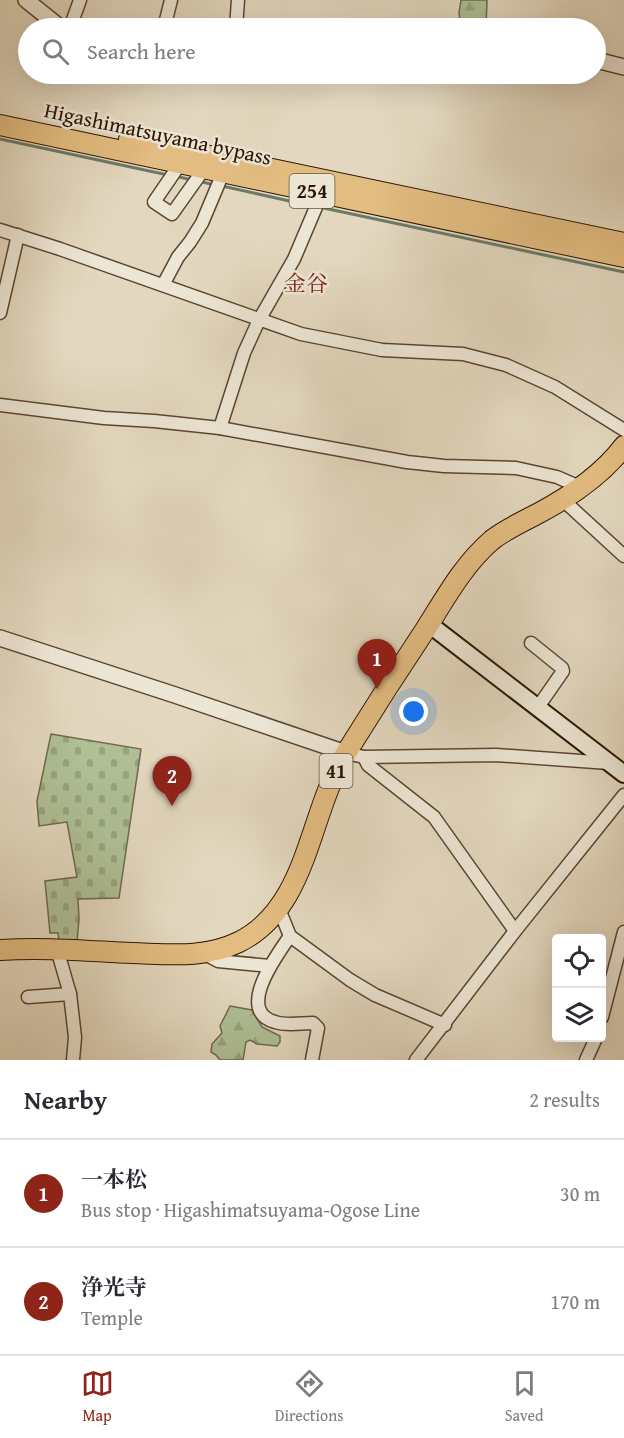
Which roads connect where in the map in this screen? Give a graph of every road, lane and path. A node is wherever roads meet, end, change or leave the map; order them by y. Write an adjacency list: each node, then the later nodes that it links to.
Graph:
1 (26, 0): 5 (street)
2 (80, 0): 6 (street)
3 (171, 0): 7 (street)
4 (238, 0): 8 (street)
5 (48, 18)
6 (74, 18)
7 (166, 18)
8 (237, 18)
9 (606, 62): 10 (street)
10 (624, 67)
11 (0, 112): 18 (main road, Higashimatsuyama bypass / 254)
12 (0, 125): 13 (main road, Higashimatsuyama bypass / 254)
13 (180, 164): 14 (main road, Higashimatsuyama bypass / 254); 14 (street)
14 (214, 171): 15 (main road, Higashimatsuyama bypass / 254); 20 (street)
15 (322, 193): 19 (main road, Higashimatsuyama bypass / 254); 22 (street)
16 (0, 230): 17 (street)
17 (18, 235): 20 (street); 21 (street)
18 (624, 243)
19 (624, 257)
20 (163, 285): 22 (street)
21 (0, 313)
22 (259, 320): 24 (street); 25 (street)
23 (0, 405): 24 (street)
24 (220, 428): 27 (street)
25 (624, 430)
26 (624, 446): 27 (main road, 41)
27 (579, 489): 28 (main road, 41)
28 (563, 500): 29 (street); 30 (main road, 41)
29 (624, 556)
30 (429, 624): 33 (main road); 34 (main road, 41)
31 (0, 638): 34 (street)
32 (531, 643): 33 (street)
33 (538, 707): 35 (main road)
34 (355, 755): 35 (street); 38 (main road, 41); 39 (street)
35 (609, 763): 36 (main road)
36 (624, 774)
37 (624, 795): 39 (street)
38 (279, 909): 41 (street); 44 (main road, 41)
39 (515, 931): 49 (street)
40 (624, 932): 48 (street)
41 (290, 936): 45 (street); 49 (street)
42 (57, 949): 43 (main road, 41); 44 (main road, 41); 46 (street)
43 (0, 950)
44 (205, 954): 45 (street)
45 (270, 966): 52 (street)
46 (70, 994): 47 (street); 51 (street)
47 (28, 997)
48 (606, 1002)
49 (445, 1025): 53 (street)
50 (594, 1042): 54 (street)
51 (73, 1060)
52 (312, 1060)
53 (416, 1060)
54 (586, 1060)

